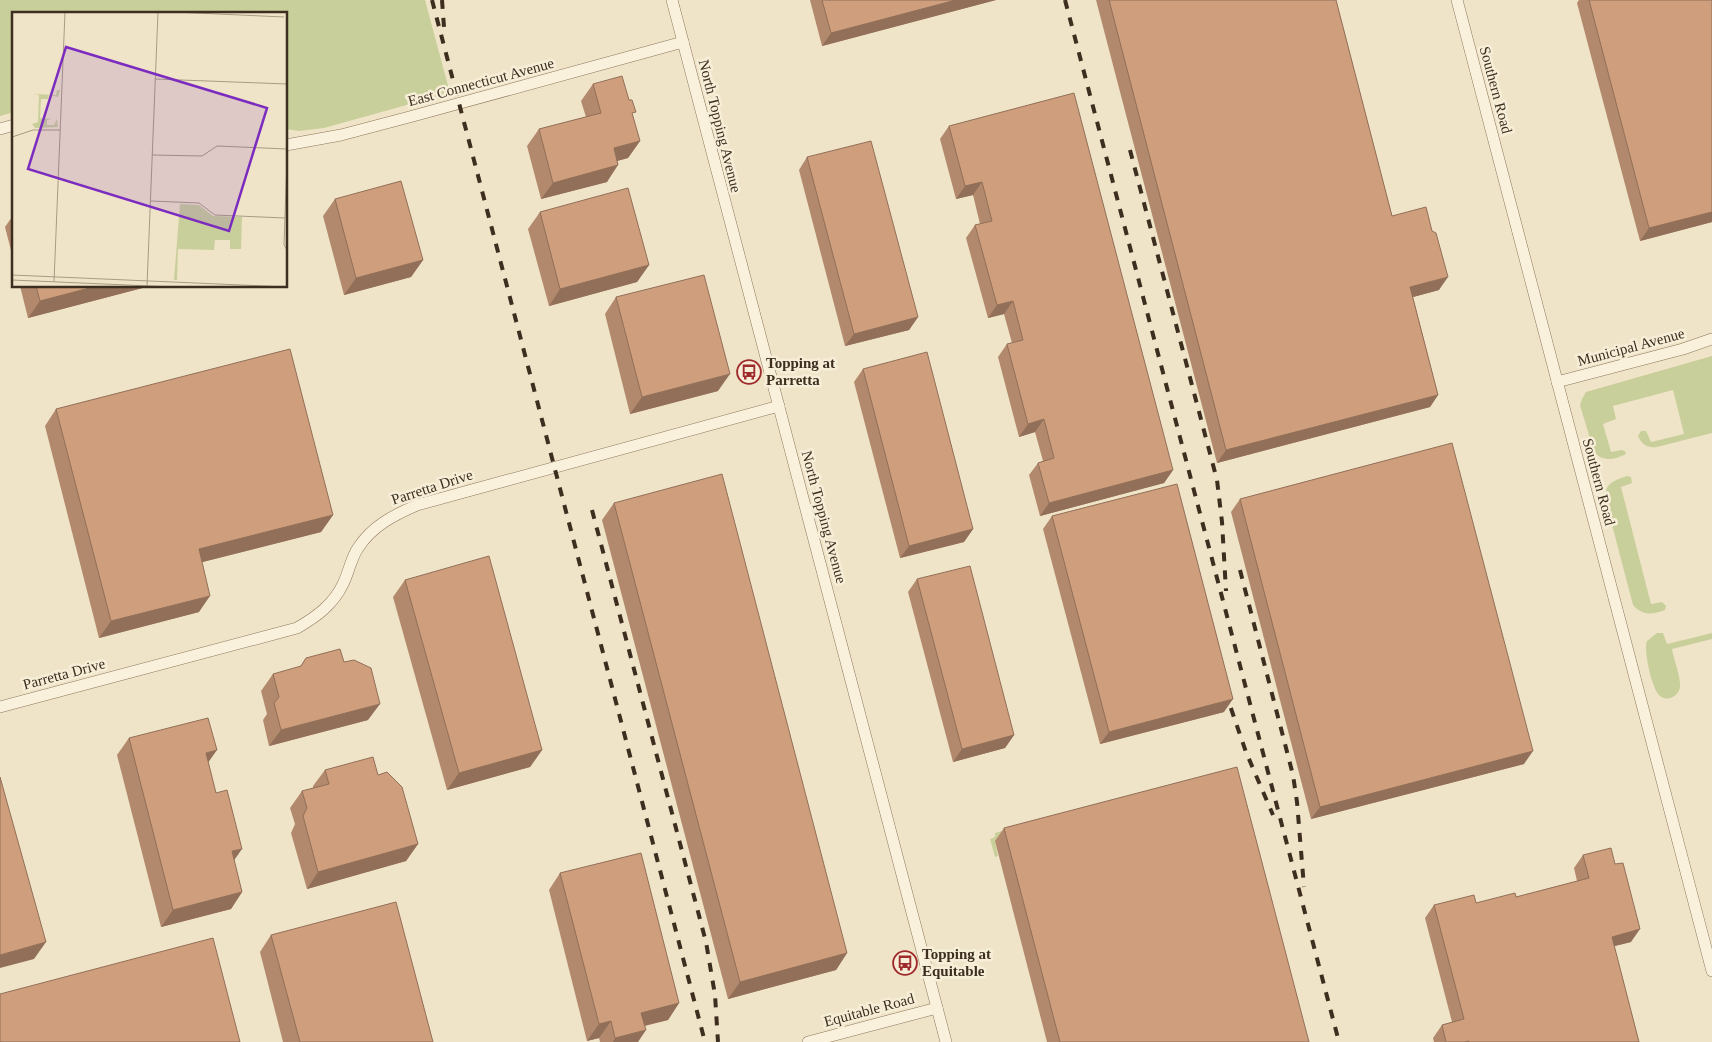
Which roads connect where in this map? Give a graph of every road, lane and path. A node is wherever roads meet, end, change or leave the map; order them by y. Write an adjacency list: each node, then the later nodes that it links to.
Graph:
1 (672, 0): 3 (street, North Topping Avenue)
2 (1456, 0): 6 (street, Southern Road)
3 (683, 42): 4 (street, East Connecticut Avenue); 7 (street, North Topping Avenue)
4 (288, 145)
5 (1712, 339): 6 (street, Municipal Avenue)
6 (1557, 382): 9 (street, Southern Road)
7 (779, 406): 8 (street, Parretta Drive); 10 (street, North Topping Avenue)
8 (0, 707)
9 (1712, 971)
10 (937, 1008): 11 (street, Equitable Road); 12 (street, North Topping Avenue)
11 (808, 1042)
12 (946, 1042)

